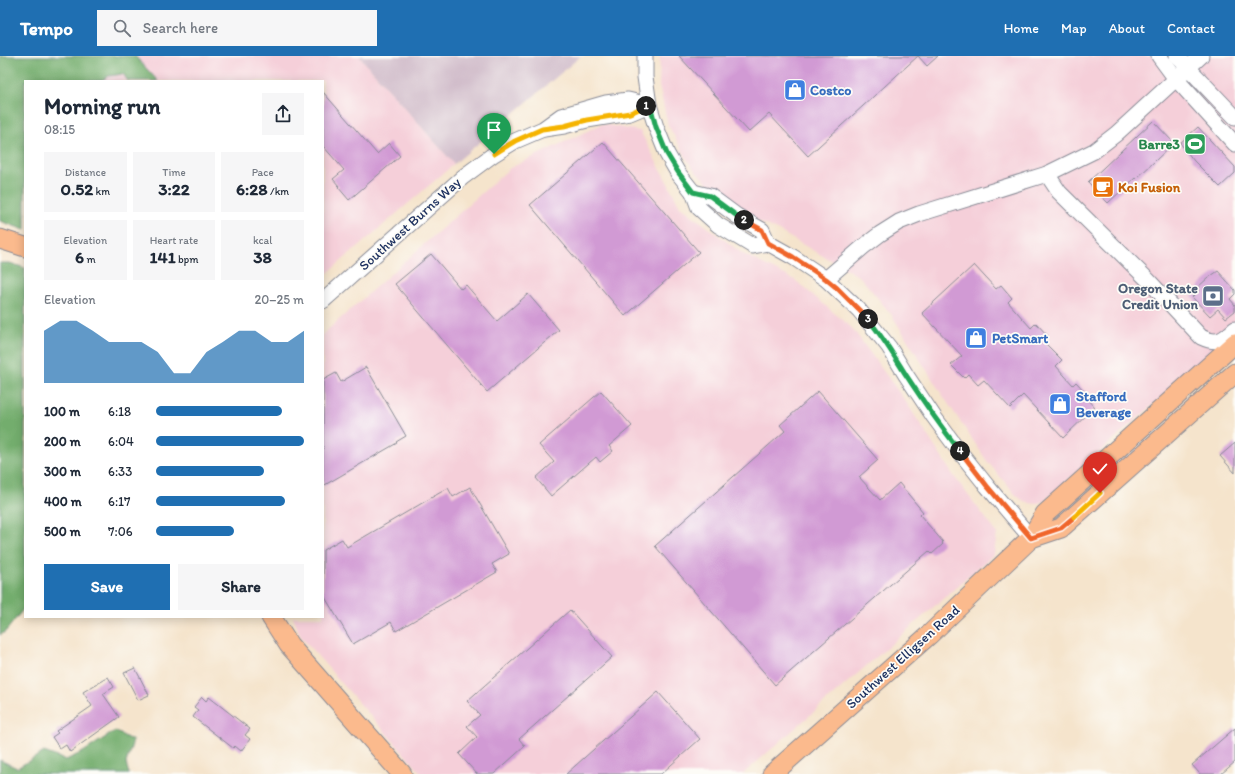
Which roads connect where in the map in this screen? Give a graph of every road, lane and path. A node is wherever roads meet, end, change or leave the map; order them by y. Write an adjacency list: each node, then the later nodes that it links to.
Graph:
1 (645, 56): 7 (street)
2 (1160, 56): 6 (street)
3 (1177, 56): 5 (street)
4 (1201, 56): 5 (street)
5 (1188, 68): 6 (street); 8 (street)
6 (1176, 79): 9 (street); 10 (street)
7 (650, 105): 13 (street); 14 (street, Southwest Burns Way)
8 (1235, 117)
9 (1235, 144)
10 (1047, 174): 13 (street); 15 (street)
11 (0, 239): 12 (main road)
12 (24, 247)
13 (826, 279): 18 (street)
14 (324, 300)
15 (1235, 329)
16 (1235, 343): 18 (main road, Southwest Elligsen Road)
17 (1235, 373): 18 (main road, Southwest Elligsen Road)
18 (1031, 538): 21 (main road, Southwest Elligsen Road)
19 (272, 618): 20 (main road)
20 (402, 774)
21 (772, 774)

